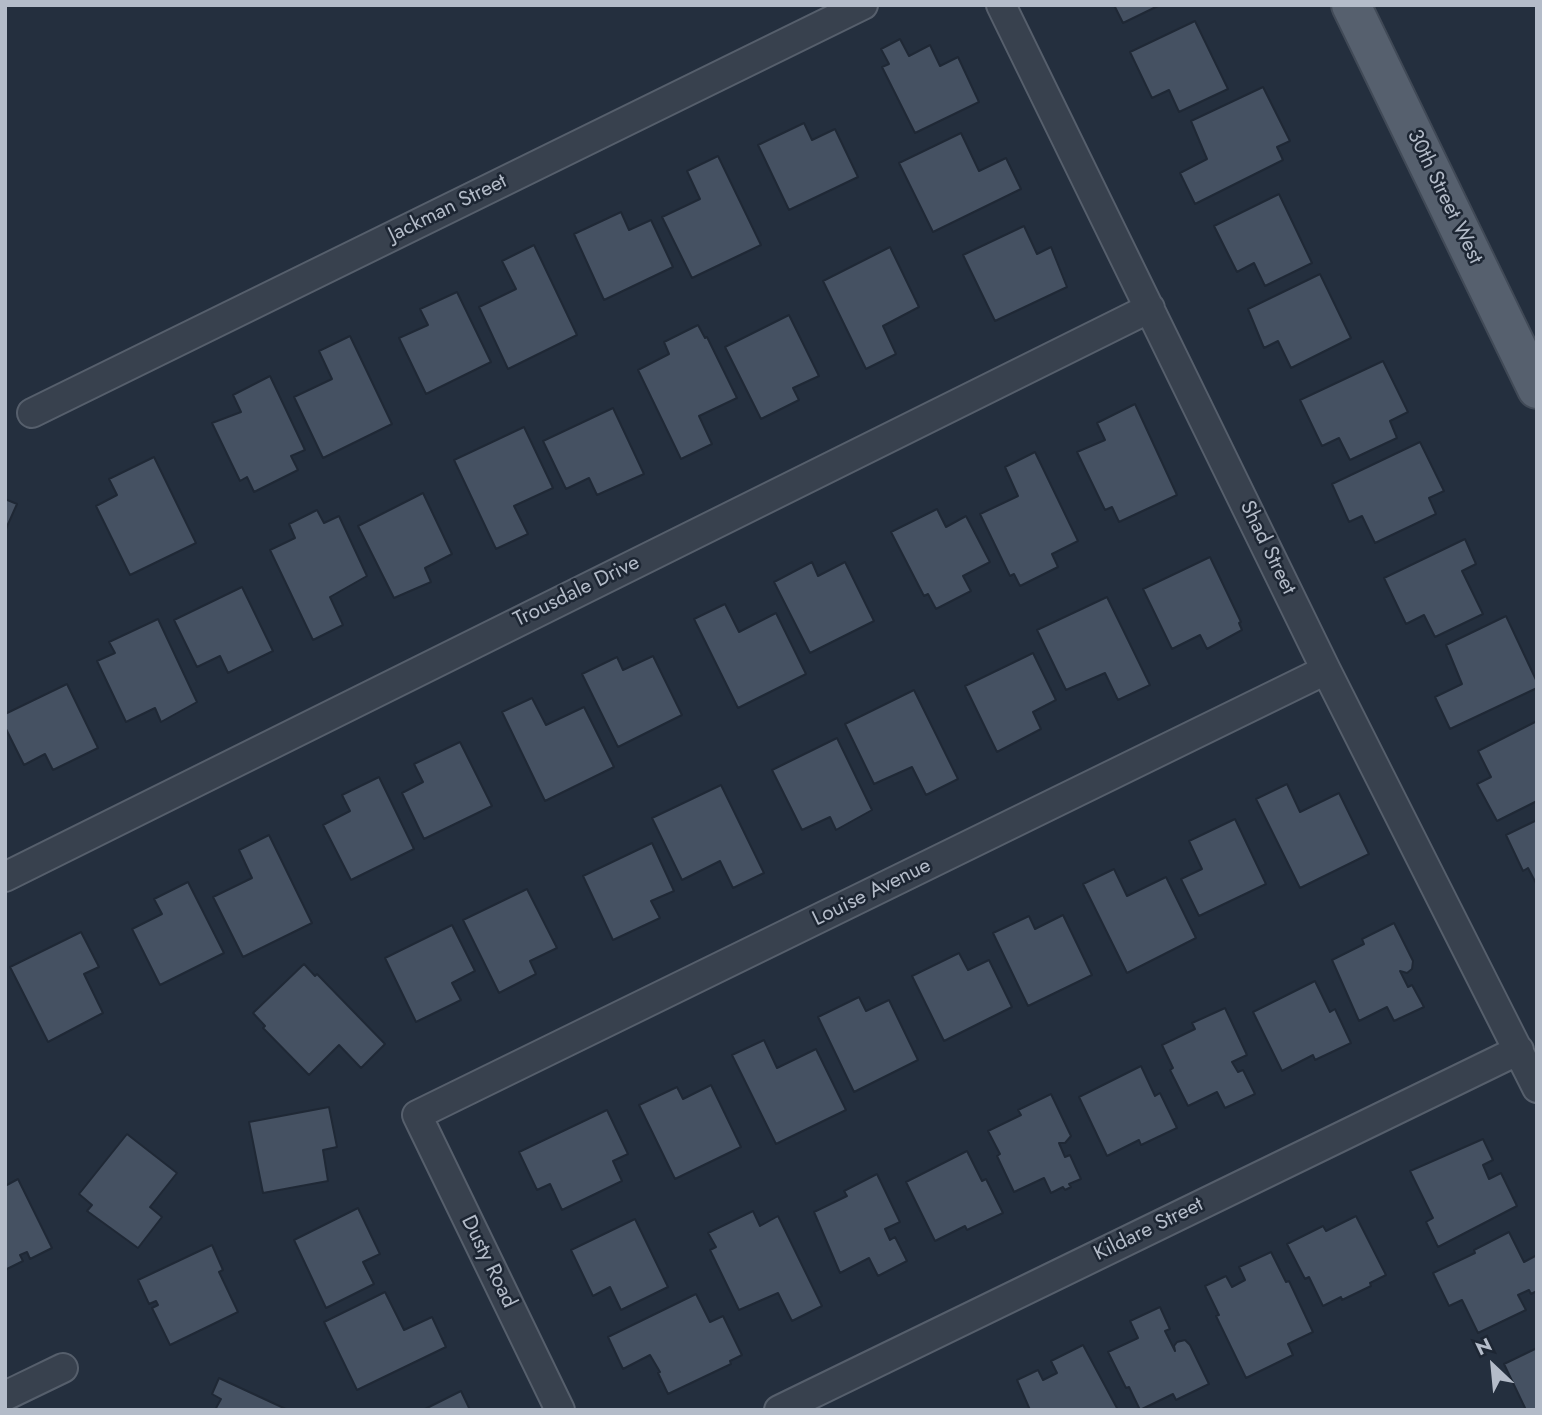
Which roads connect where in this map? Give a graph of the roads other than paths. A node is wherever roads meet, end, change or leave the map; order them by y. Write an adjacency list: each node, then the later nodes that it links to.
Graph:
1 (863, 5): 6 (street, Jackman Street)
2 (1001, 5): 4 (street, Shad Street)
3 (1351, 5): 5 (main road, 30th Street West)
4 (1150, 308): 7 (street, Shad Street); 8 (street, Trousdale Drive)
5 (1537, 389)
6 (33, 414)
7 (1326, 670): 9 (street, Shad Street); 11 (street, Louise Avenue)
8 (5, 877)
9 (1519, 1050): 10 (street, Shad Street); 15 (street, Kildare Street)
10 (1537, 1088)
11 (417, 1115): 14 (street, Dusty Road)
12 (63, 1368): 13 (street)
13 (5, 1396)
14 (560, 1410)
15 (779, 1410)

